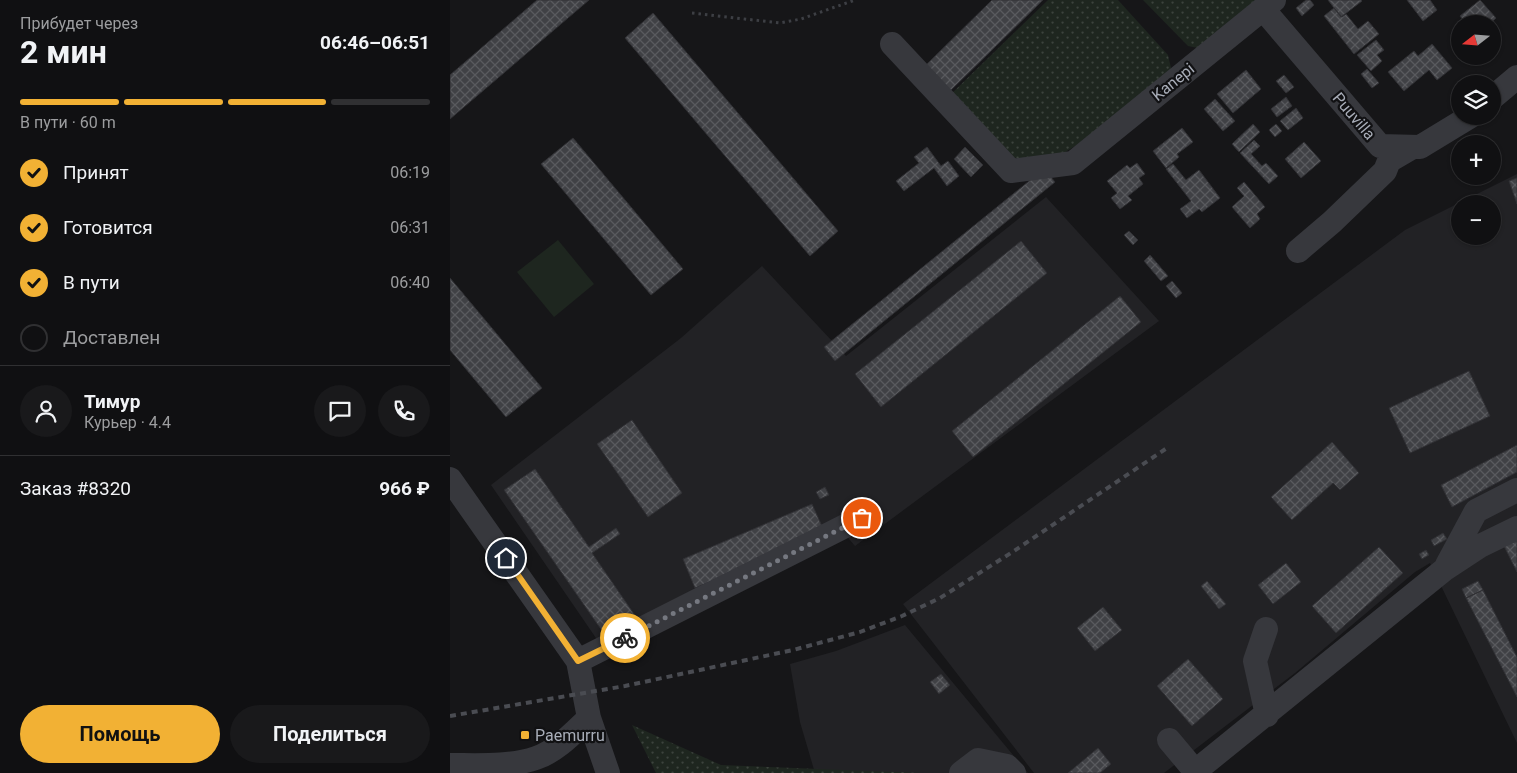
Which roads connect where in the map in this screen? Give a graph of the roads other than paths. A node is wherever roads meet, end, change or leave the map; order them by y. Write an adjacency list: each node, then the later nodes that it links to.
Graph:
1 (1268, 4): 2 (street, Kanepi); 6 (street, Puuvilla)
2 (892, 44)
3 (1517, 77): 4 (street)
4 (1501, 90)
5 (1457, 125): 6 (street, Puuvilla)
6 (1413, 147): 7 (street)
7 (1298, 251)
8 (450, 479): 14 (street)
9 (1517, 490): 12 (street)
10 (862, 518): 14 (street)
11 (1517, 528): 12 (street)
12 (1445, 568): 15 (street)
13 (1266, 629): 15 (street)
14 (578, 661): 16 (street)
15 (1267, 715): 20 (street)
16 (589, 718): 18 (street); 22 (street)
17 (1169, 740): 20 (street)
18 (491, 765): 19 (street); 21 (street)
19 (450, 766)
20 (1194, 772)
21 (524, 773)
22 (608, 773)
23 (961, 773): 24 (street)
24 (1014, 773)

